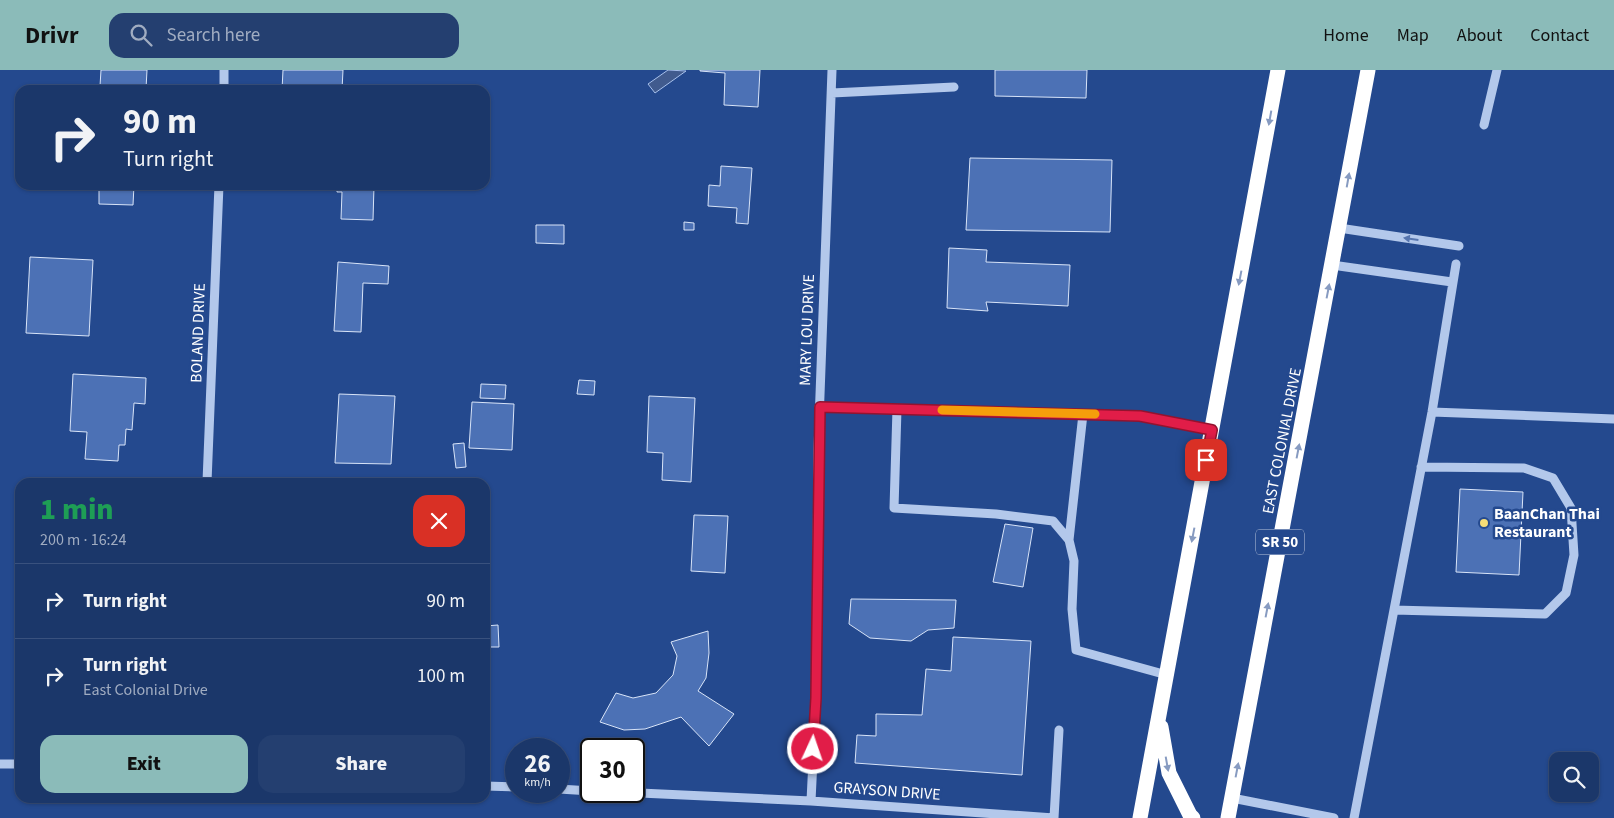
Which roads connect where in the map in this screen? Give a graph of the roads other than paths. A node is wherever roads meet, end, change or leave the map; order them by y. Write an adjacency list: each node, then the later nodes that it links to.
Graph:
1 (224, 70): 6 (street)
2 (832, 70): 8 (street, MARY LOU DRIVE)
3 (1278, 70): 21 (highway, one-way to 21)
4 (1368, 70): 11 (highway, EAST COLONIAL DRIVE / SR 50, one-way to 4)
5 (1497, 70): 9 (street)
6 (224, 85)
7 (954, 87): 8 (street)
8 (832, 93): 16 (street, MARY LOU DRIVE)
9 (1484, 125)
10 (220, 190): 23 (street, BOLAND DRIVE)
11 (1339, 228): 12 (street, one-way to 11); 14 (highway, EAST COLONIAL DRIVE / SR 50)
12 (1459, 246)
13 (1456, 264): 15 (street)
14 (1332, 266): 15 (street); 34 (highway, EAST COLONIAL DRIVE / SR 50, one-way to 14)
15 (1452, 282): 18 (street)
16 (820, 407): 17 (street); 35 (street, MARY LOU DRIVE)
17 (897, 409): 19 (street); 24 (street)
18 (1432, 412): 20 (street); 22 (street)
19 (1083, 414): 21 (street); 24 (street)
20 (1614, 419)
21 (1212, 430): 26 (highway, one-way to 26)
22 (1421, 467): 25 (street); 25 (street)
23 (207, 478)
24 (1069, 540): 26 (street)
25 (1394, 610): 41 (street)
26 (1166, 675): 27 (highway)
27 (1159, 716): 37 (highway); 38 (highway, one-way to 38)
28 (1059, 730): 36 (street)
29 (0, 764): 30 (street)
30 (15, 764)
31 (490, 786): 32 (street)
32 (505, 787)
33 (645, 793): 35 (street, GRAYSON DRIVE)
34 (1232, 798): 39 (highway, EAST COLONIAL DRIVE / SR 50); 40 (street)
35 (811, 801): 36 (street, GRAYSON DRIVE)
36 (1054, 818)
37 (1140, 818)
38 (1193, 818)
39 (1228, 818)
40 (1334, 818)
41 (1354, 818)

